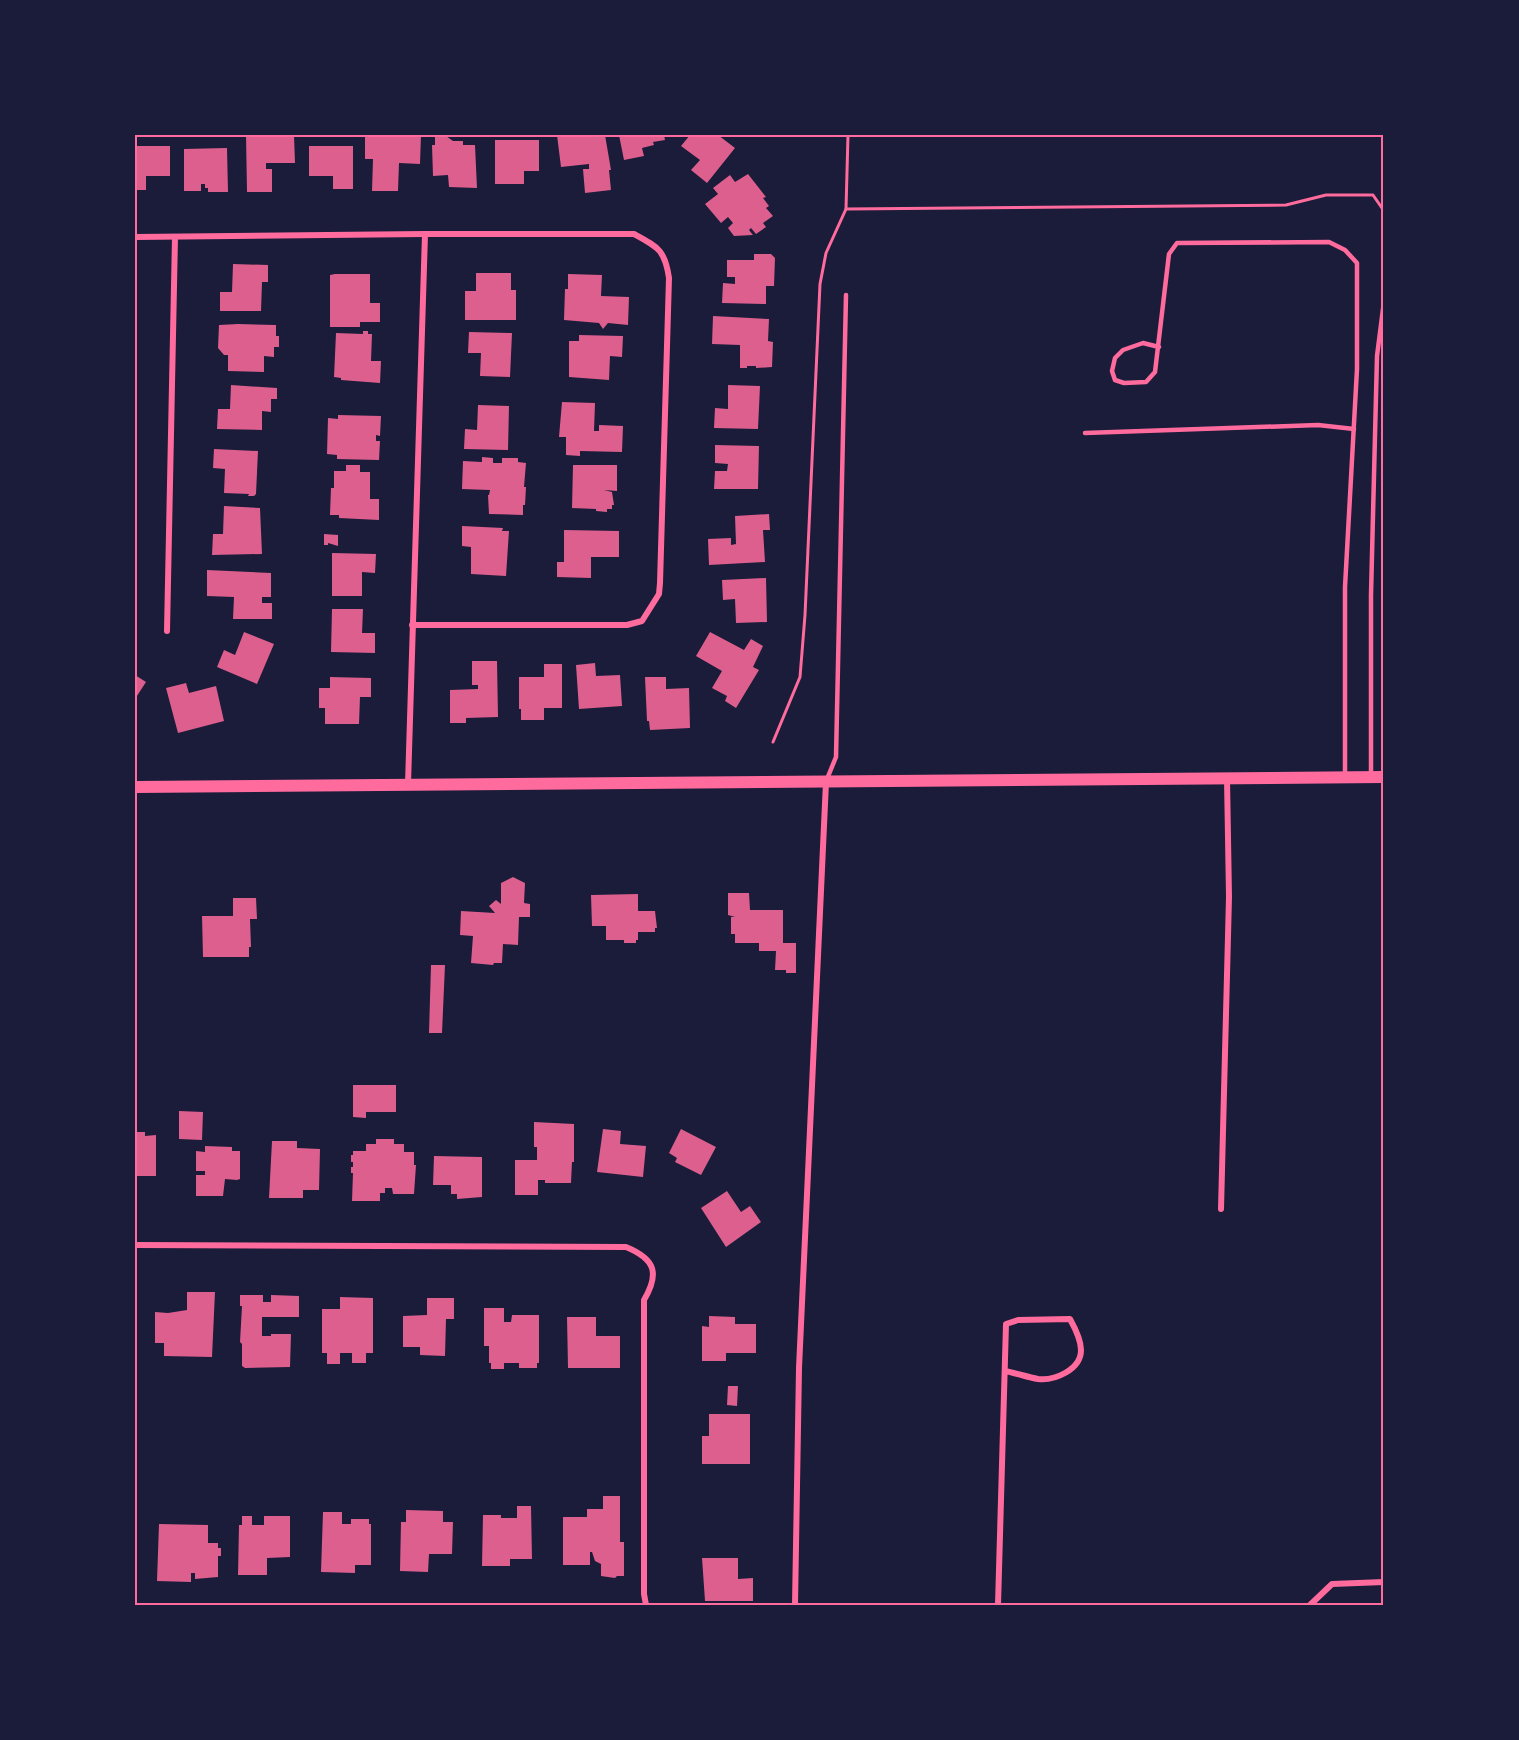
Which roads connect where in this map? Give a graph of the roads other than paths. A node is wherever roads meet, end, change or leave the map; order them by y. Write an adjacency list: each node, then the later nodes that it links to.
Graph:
1 (425, 234): 3 (street); 10 (street); 10 (street)
2 (135, 237): 3 (street)
3 (175, 237): 11 (street)
4 (846, 295): 16 (lane)
5 (1384, 301): 6 (lane)
6 (1382, 340): 15 (lane)
7 (1159, 347): 7 (lane); 8 (lane)
8 (1354, 429): 9 (lane); 14 (lane)
9 (1085, 433)
10 (412, 624): 17 (street)
11 (167, 632)
12 (1384, 777): 15 (main road)
13 (1227, 778): 14 (main road); 16 (main road); 19 (street)
14 (1345, 778): 15 (main road)
15 (1371, 778)
16 (826, 782): 17 (main road); 24 (street)
17 (408, 784): 18 (main road)
18 (135, 787)
19 (1221, 1209)
20 (135, 1245): 23 (street)
21 (1005, 1371): 21 (street); 25 (street)
22 (1384, 1582): 26 (street)
23 (646, 1605)
24 (795, 1605)
25 (998, 1605)
26 (1310, 1605)

